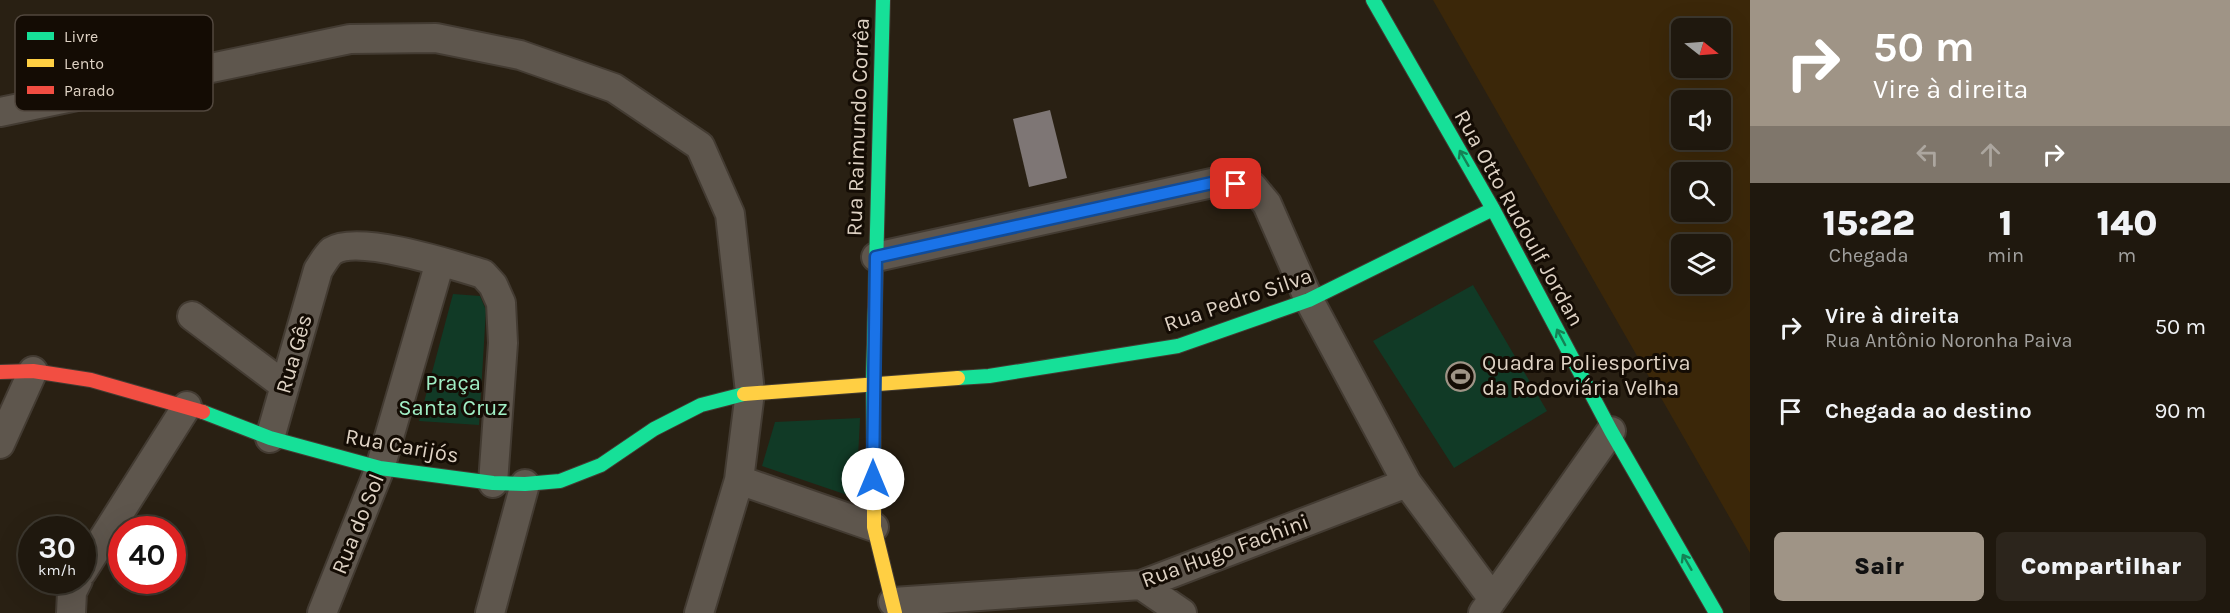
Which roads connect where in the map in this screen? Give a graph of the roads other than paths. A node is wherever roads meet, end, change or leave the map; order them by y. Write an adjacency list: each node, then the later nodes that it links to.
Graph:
1 (883, 0): 7 (street, Rua Raimundo Corrêa)
2 (1373, 0): 6 (street, Rua Otto Rudoulf Jordan, one-way to 2)
3 (213, 68): 15 (street)
4 (15, 109): 5 (street)
5 (0, 112)
6 (1493, 209): 9 (street, Rua Pedro Silva); 17 (street, Rua Otto Rudoulf Jordan, one-way to 6)
7 (876, 257): 9 (street); 13 (street, Rua Raimundo Corrêa)
8 (440, 262): 14 (street, Rua Gês); 20 (street, Rua do Sol); 22 (street)
9 (1309, 300): 13 (street, Rua Pedro Silva); 23 (street)
10 (192, 316): 14 (street)
11 (33, 371): 12 (street, Rua Carijós); 16 (street, Rua Carijós); 19 (street)
12 (0, 372)
13 (873, 383): 15 (street, Rua Pedro Silva); 25 (street, Rua Raimundo Corrêa)
14 (285, 386): 18 (street, Rua Gês)
15 (750, 392): 21 (street); 24 (street, Rua Carijós)
16 (187, 406): 18 (street, Rua Carijós); 26 (street)
17 (1611, 430): 29 (street); 36 (street, Rua Otto Rudoulf Jordan, one-way to 17)
18 (270, 438): 20 (street, Rua Carijós)
19 (0, 444)
20 (380, 468): 22 (street, Rua Carijós); 32 (street, Rua do Sol)
21 (739, 480): 25 (street); 34 (street)
22 (494, 483): 24 (street, Rua Carijós)
23 (1407, 483): 27 (street, Rua Hugo Fachini); 29 (street)
24 (525, 484): 33 (street)
25 (873, 527): 30 (street, Rua Raimundo Corrêa)
26 (96, 551)
27 (1141, 585): 30 (street, Rua Hugo Fachini); 35 (street)
28 (72, 594): 31 (street)
29 (1488, 606)
30 (894, 608)
31 (71, 613)
32 (322, 613)
33 (490, 613)
34 (699, 613)
35 (1182, 613)
36 (1716, 613)

